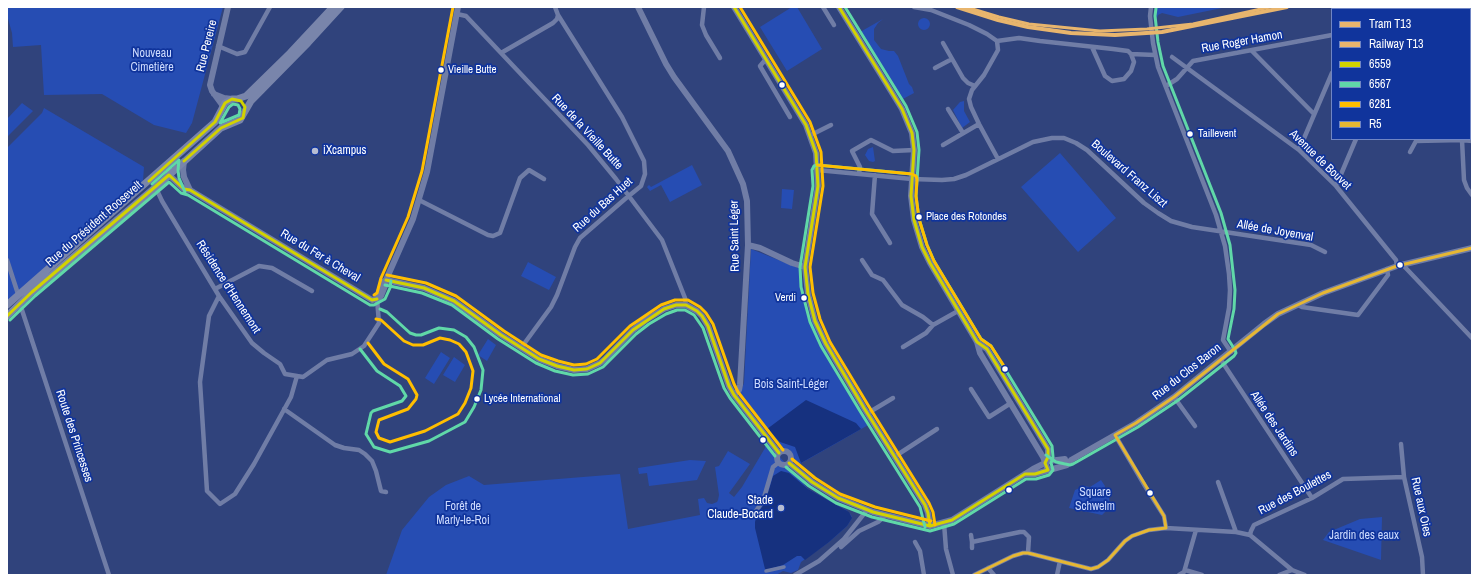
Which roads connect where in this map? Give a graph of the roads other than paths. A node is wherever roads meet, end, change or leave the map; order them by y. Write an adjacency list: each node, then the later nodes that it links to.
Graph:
1 (228, 7): 20 (street, Rue Pereire)
2 (270, 7): 20 (street)
3 (333, 7): 36 (main road, Rue du Président Roosevelt)
4 (341, 7): 39 (main road, Rue du Président Roosevelt)
5 (458, 7): 14 (street)
6 (555, 7): 15 (street, Rue du Bas Huet)
7 (638, 7): 71 (street, Rue Saint Léger)
8 (704, 7): 27 (street)
9 (734, 7): 28 (street)
10 (823, 7): 16 (street)
11 (839, 7): 51 (street)
12 (914, 7): 18 (street)
13 (1151, 7): 25 (street)
14 (457, 14): 23 (street, Rue de la Vieille Butte); 68 (street)
15 (558, 15): 23 (street); 67 (street, Rue du Bas Huet)
16 (834, 25)
17 (1331, 35): 22 (street, Rue Roger Hamon)
18 (996, 42): 21 (street); 33 (street)
19 (943, 43): 29 (street)
20 (218, 46): 35 (street, Rue Pereire)
21 (1092, 47): 24 (street); 24 (street)
22 (1252, 51): 30 (street, Rue Roger Hamon); 40 (street)
23 (501, 53): 67 (street, Rue de la Vieille Butte)
24 (1131, 54): 25 (street)
25 (1155, 55): 34 (street)
26 (1172, 57): 30 (street, Avenue de Bouvet)
27 (720, 58)
28 (766, 59): 41 (street); 46 (street)
29 (952, 59): 31 (street); 33 (street)
30 (1187, 67): 34 (street, Rue Roger Hamon); 52 (street, Avenue de Bouvet)
31 (935, 68)
32 (1331, 75): 40 (street)
33 (975, 86): 43 (street)
34 (1166, 86): 69 (street)
35 (214, 94): 36 (street); 37 (street)
36 (234, 99): 37 (main road, Rue du Président Roosevelt); 39 (main road)
37 (222, 108): 42 (main road); 56 (main road, Rue du Président Roosevelt)
38 (948, 109): 45 (street)
39 (245, 111): 42 (main road, Rue du Président Roosevelt)
40 (1314, 114): 52 (street)
41 (790, 118)
42 (234, 122): 55 (main road, Rue du Président Roosevelt)
43 (979, 124): 45 (street); 54 (street)
44 (831, 125): 46 (street)
45 (963, 133): 50 (street)
46 (810, 135): 57 (street)
47 (1356, 140): 64 (street)
48 (1462, 140): 49 (street); 53 (street); 66 (street)
49 (1472, 141)
50 (943, 145)
51 (914, 150): 58 (street); 62 (street)
52 (1299, 150): 64 (street, Avenue de Bouvet)
53 (1410, 152)
54 (998, 159): 62 (street, Boulevard Franz Liszt); 69 (street, Boulevard Franz Liszt)
55 (184, 161): 59 (main road, Rue du Président Roosevelt); 65 (street)
56 (169, 164): 59 (street); 82 (main road, Rue du Président Roosevelt)
57 (817, 170): 58 (street, Boulevard Franz Liszt); 77 (street)
58 (859, 174): 60 (street, Boulevard Franz Liszt)
59 (169, 175): 63 (main road, Rue du Président Roosevelt); 65 (street)
60 (875, 175): 62 (street, Boulevard Franz Liszt); 70 (street)
61 (544, 179): 68 (street)
62 (912, 179): 89 (street)
63 (155, 186): 80 (street, Résidence d'Hennemont); 85 (main road, Rue du Président Roosevelt)
64 (1336, 186): 76 (street, Avenue de Bouvet)
65 (190, 190): 84 (street, Rue du Fer à Cheval)
66 (1472, 195)
67 (628, 196): 88 (street, Rue de la Vieille Butte); 95 (street, Rue du Bas Huet)
68 (419, 200): 79 (street)
69 (1221, 232): 73 (street, Allée de Joyenval); 96 (street)
70 (890, 243)
71 (748, 245): 77 (street); 100 (street, Rue Saint Léger)
72 (1472, 248): 76 (street, Rue du Clos Baron)
73 (1325, 252)
74 (7, 260): 82 (street)
75 (862, 260): 91 (street)
76 (1400, 265): 78 (street, Rue du Clos Baron); 92 (street, Avenue de Bouvet)
77 (805, 267): 105 (street)
78 (1387, 269): 87 (street, Rue du Clos Baron); 87 (street)
79 (386, 280): 84 (street); 95 (street)
80 (215, 289): 81 (street); 83 (street, Résidence d'Hennemont)
81 (312, 291)
82 (18, 294): 86 (main road, Rue du Président Roosevelt)
83 (219, 296): 98 (street, Résidence d'Hennemont); 104 (street)
84 (377, 299): 98 (street)
85 (20, 304): 90 (main road, Rue du Président Roosevelt); 146 (street, Route des Princesses)
86 (7, 305)
87 (1298, 305): 96 (street, Rue du Clos Baron)
88 (686, 306): 95 (street); 100 (street)
89 (958, 311): 91 (street); 93 (street)
90 (7, 316)
91 (933, 325): 94 (street)
92 (1472, 338)
93 (978, 342): 103 (street); 111 (street)
94 (903, 347)
95 (521, 348)
96 (1231, 352): 97 (street, Rue du Clos Baron)
97 (1221, 360): 101 (street, Rue du Clos Baron); 124 (street, Allée des Jardins)
98 (297, 376): 104 (street)
99 (971, 389): 103 (street)
100 (734, 395): 112 (street)
101 (1174, 397): 106 (street); 108 (street, Rue du Clos Baron)
102 (892, 398): 105 (street)
103 (1011, 403): 110 (street)
104 (284, 409): 123 (street)
105 (868, 413): 113 (street)
106 (1195, 426)
107 (937, 429): 113 (street)
108 (1115, 435): 114 (street, Rue du Clos Baron); 130 (street)
109 (1401, 444): 121 (street, Rue aux Oies)
110 (1039, 450): 111 (street); 115 (street); 118 (street)
111 (1049, 450): 114 (street); 115 (street)
112 (779, 453): 116 (street); 117 (street)
113 (894, 457): 129 (street)
114 (1068, 459): 115 (street); 119 (street)
115 (1044, 460): 118 (street); 119 (street)
116 (790, 463): 117 (street); 125 (street)
117 (776, 465): 126 (street)
118 (1035, 468): 120 (street)
119 (1048, 470): 120 (street)
120 (1025, 474): 128 (street)
121 (1404, 477): 124 (street, Rue des Boulettes); 157 (street, Rue aux Oies)
122 (1218, 482): 132 (street)
123 (386, 492)
124 (1312, 498): 134 (street, Rue des Boulettes)
125 (867, 510): 127 (street); 147 (street)
126 (753, 515)
127 (885, 516): 129 (street); 137 (street)
128 (941, 524): 129 (street); 149 (street)
129 (930, 526)
130 (1166, 528): 131 (street); 140 (street)
131 (1196, 530): 132 (street); 143 (street)
132 (1236, 532): 134 (street)
133 (971, 534): 136 (street)
134 (1250, 535): 144 (street)
135 (915, 542): 148 (street)
136 (972, 542): 138 (street); 139 (street)
137 (841, 547)
138 (972, 548)
139 (1028, 553): 140 (street); 142 (street)
140 (1060, 561): 152 (street)
141 (784, 567): 145 (street)
142 (988, 568): 150 (street); 151 (street)
143 (1185, 570): 153 (street); 154 (street)
144 (1292, 570): 155 (street); 156 (street)
145 (766, 571)
146 (109, 575)
147 (795, 575)
148 (924, 575)
149 (953, 575)
150 (974, 575)
151 (994, 575)
152 (1057, 575)
153 (1179, 575)
154 (1202, 575)
155 (1279, 575)
156 (1305, 575)
157 (1422, 575)

